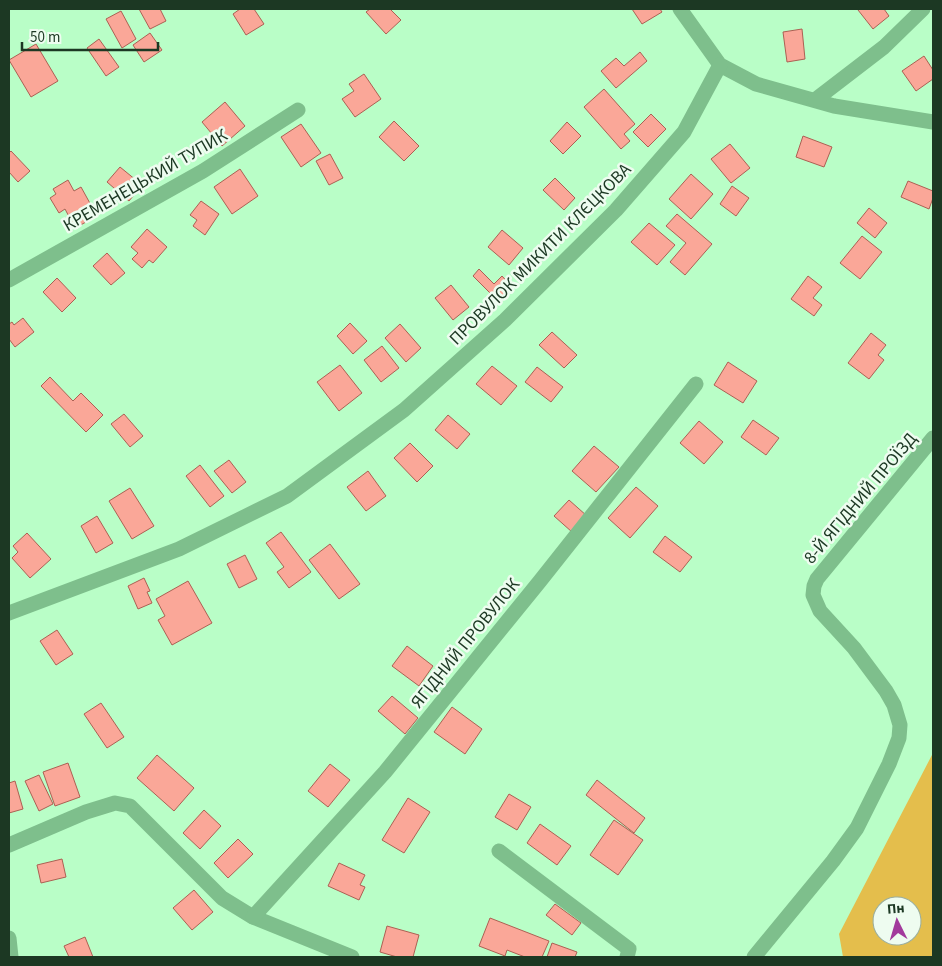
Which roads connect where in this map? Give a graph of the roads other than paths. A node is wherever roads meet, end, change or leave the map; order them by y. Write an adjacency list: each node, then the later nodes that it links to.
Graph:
1 (680, 9): 3 (street)
2 (923, 9): 4 (street)
3 (720, 64): 4 (street); 10 (street, ПРОВУЛОК МИКИТИ КЛЄЦКОВА)
4 (815, 100): 6 (street)
5 (298, 110): 7 (street, КРЕМЕНЕЦЬКИЙ ТУПИК)
6 (933, 122)
7 (9, 280)
8 (696, 384): 13 (street, ЯГІДНИЙ ПРОВУЛОК)
9 (933, 438): 18 (street, 8-Й ЯГІДНИЙ ПРОЇЗД)
10 (9, 613)
11 (9, 845): 13 (street)
12 (499, 851): 17 (street)
13 (253, 917): 16 (street)
14 (9, 938): 15 (street)
15 (11, 957)
16 (352, 957)
17 (627, 957)
18 (754, 957)

